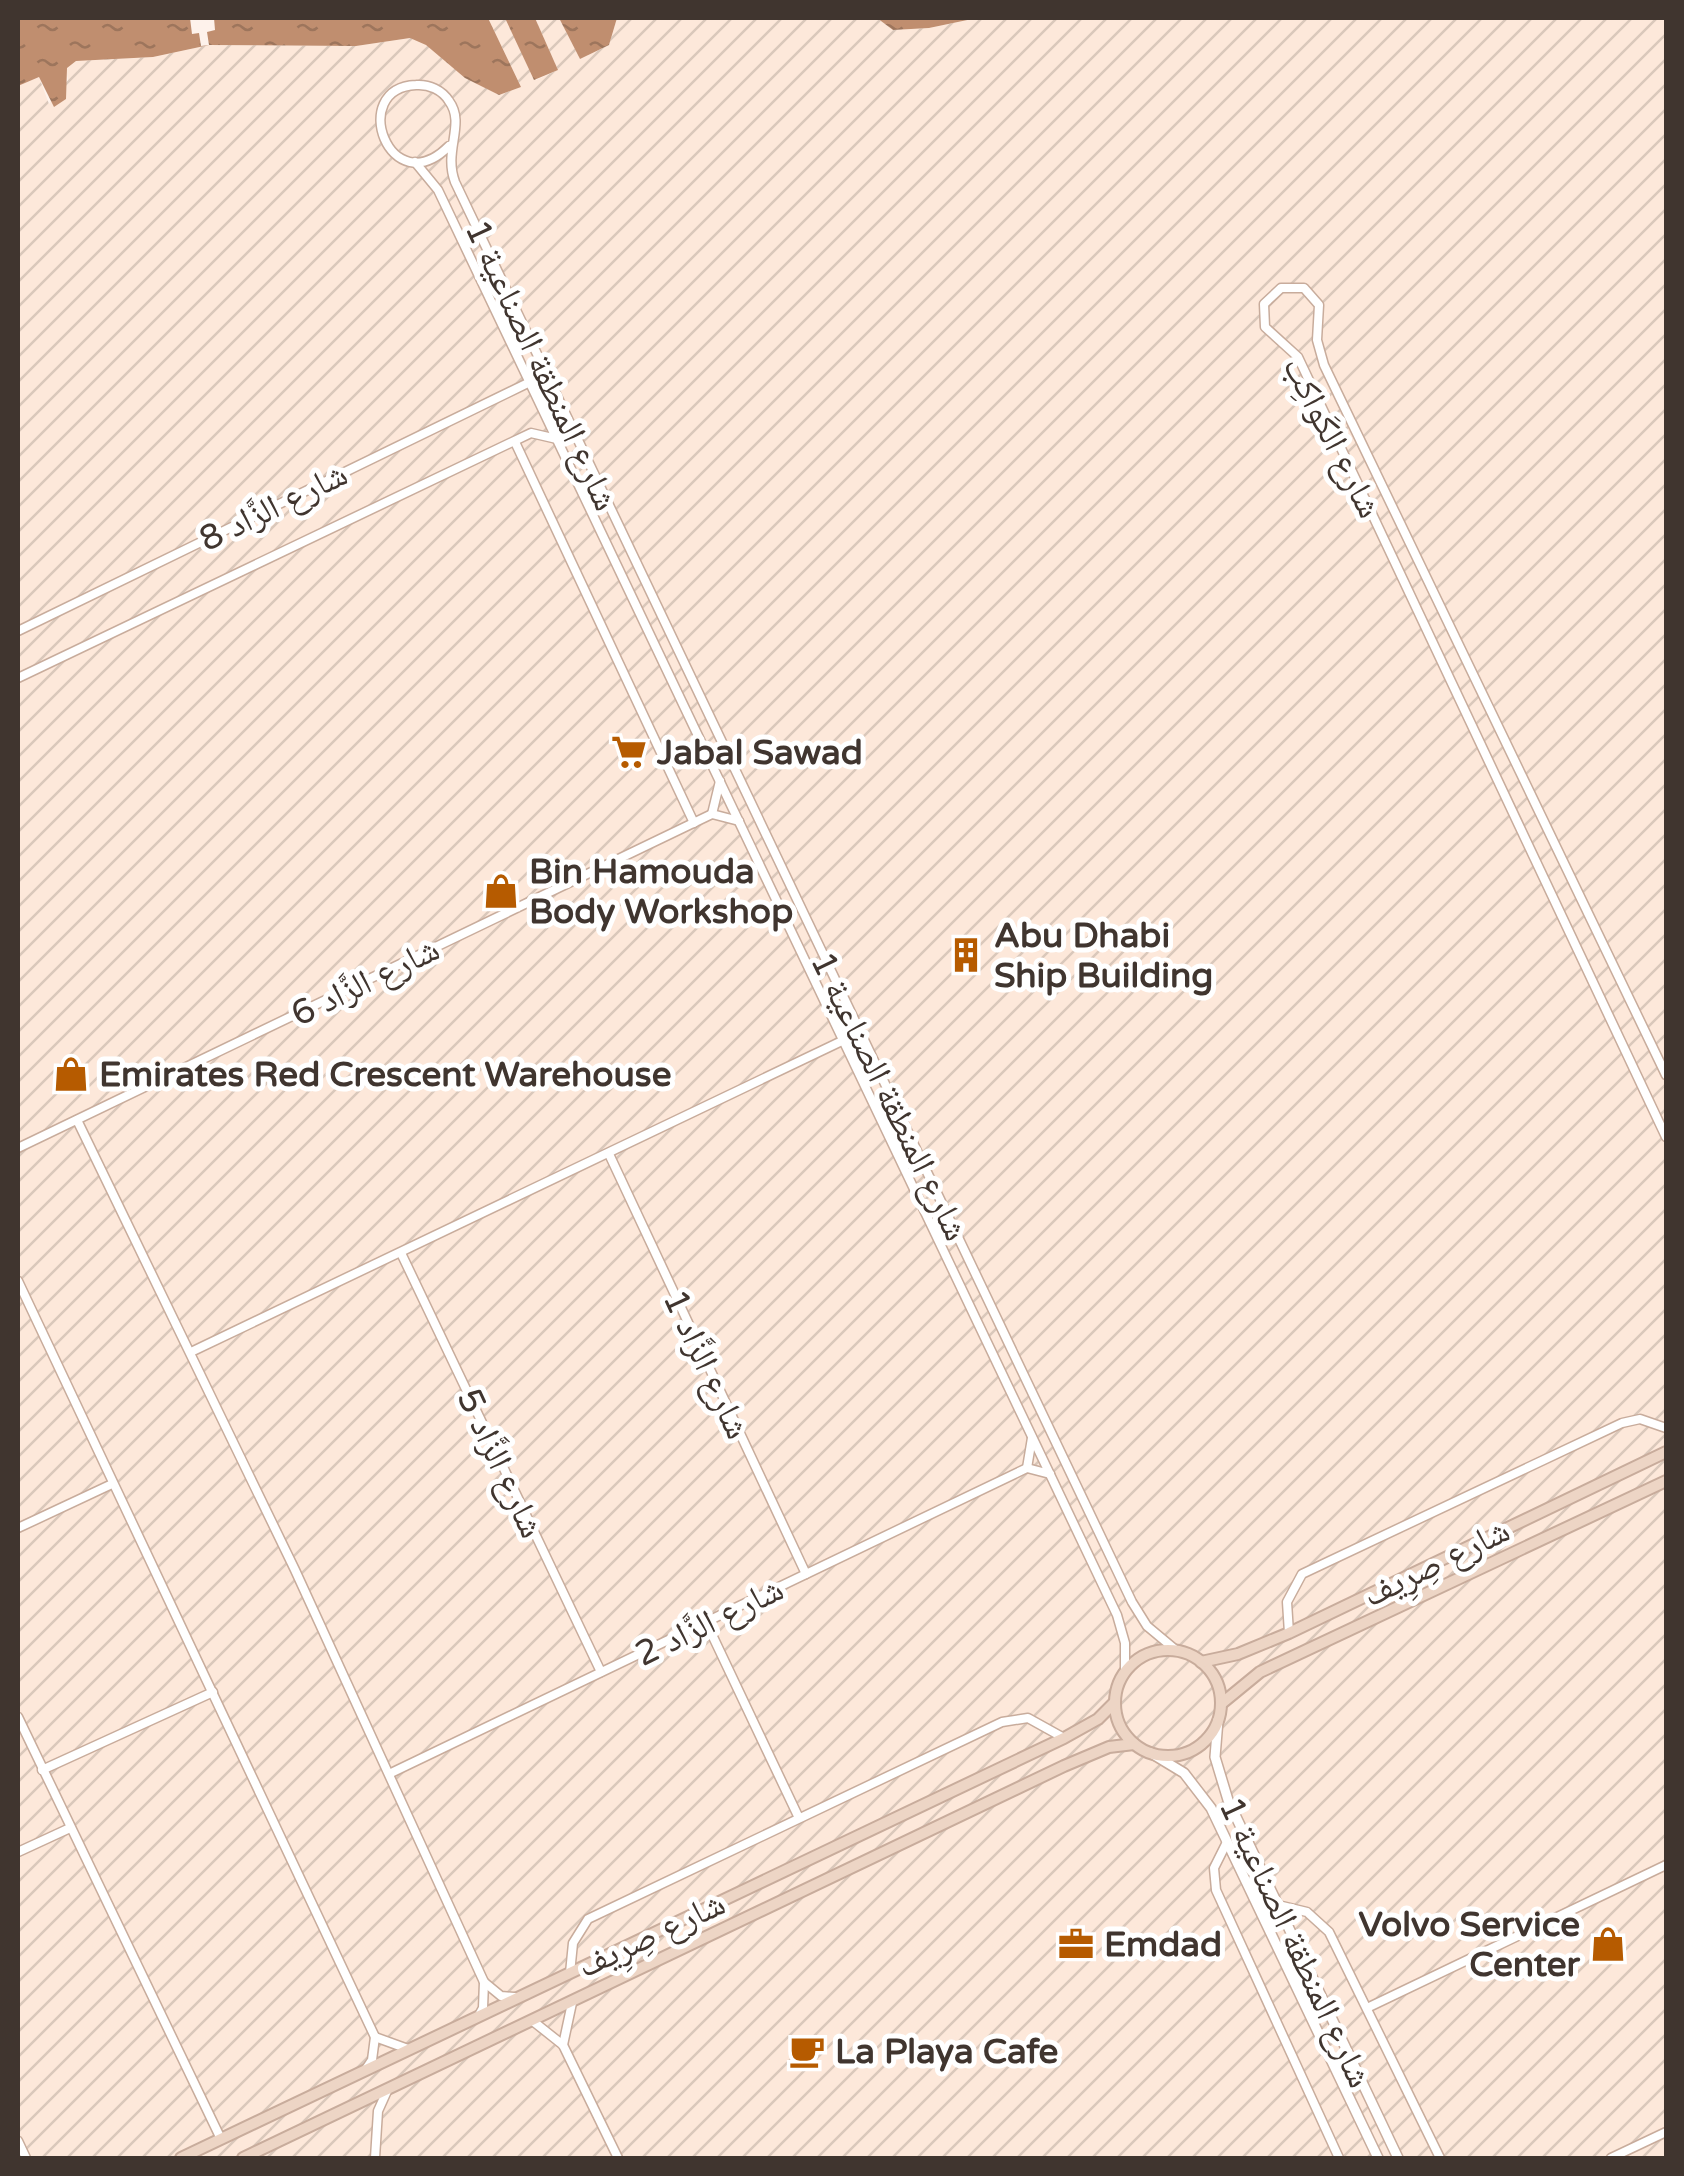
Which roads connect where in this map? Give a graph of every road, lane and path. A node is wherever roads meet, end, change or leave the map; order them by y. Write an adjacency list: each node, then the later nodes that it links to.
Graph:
1 (450, 146): 2 (street); 2 (street, شارع المنطقة الصناعية 1); 34 (street, شارع المنطقة الصناعية 1)
2 (415, 162): 3 (street, شارع المنطقة الصناعية 1)
3 (530, 382): 4 (street, شارع المنطقة الصناعية 1); 8 (street, شارع الزَّاد 8)
4 (542, 407): 5 (street); 6 (street, شارع المنطقة الصناعية 1)
5 (532, 434): 6 (street); 7 (street, شارع الزَّاد 8)
6 (558, 440): 10 (street, شارع المنطقة الصناعية 1)
7 (515, 442): 9 (street, شارع الزَّاد 8); 13 (street)
8 (18, 630)
9 (18, 678)
10 (720, 781): 11 (street); 12 (street, شارع المنطقة الصناعية 1)
11 (712, 814): 12 (street); 13 (street, شارع الزَّاد 6)
12 (740, 821): 14 (street, شارع المنطقة الصناعية 1)
13 (694, 823): 16 (street, شارع الزَّاد 6)
14 (844, 1040): 19 (street); 24 (street, شارع المنطقة الصناعية 1)
15 (1666, 1075): 17 (street, شارع الكَواكِب)
16 (76, 1120): 18 (street, شارع الزَّاد 6); 22 (street)
17 (1666, 1137)
18 (18, 1148)
19 (609, 1154): 20 (street); 31 (street, شارع الزَّاد 1)
20 (401, 1252): 22 (street); 36 (street, شارع الزَّاد 5)
21 (18, 1281): 29 (street)
22 (192, 1352): 47 (street)
23 (1666, 1428): 33 (street)
24 (1032, 1436): 26 (street); 27 (street, شارع المنطقة الصناعية 1)
25 (1666, 1452): 33 (main road, شارع صِرِيف)
26 (1026, 1468): 27 (street); 31 (street, شارع الزَّاد 2)
27 (1050, 1474): 37 (street, شارع المنطقة الصناعية 1)
28 (1666, 1480): 40 (main road, شارع صِرِيف)
29 (112, 1484): 30 (street); 38 (street)
30 (18, 1528)
31 (806, 1574): 32 (street, شارع الزَّاد 2)
32 (706, 1622): 36 (street, شارع الزَّاد 2); 48 (street)
33 (1289, 1632): 35 (main road, شارع صِرِيف)
34 (1178, 1651): 35 (main road); 37 (main road)
35 (1201, 1662): 40 (main road)
36 (601, 1672): 47 (street, شارع الزَّاد 2)
37 (1125, 1672): 39 (main road)
38 (213, 1692): 46 (street); 61 (street)
39 (1115, 1702): 43 (main road, شارع صِرِيف); 44 (main road)
40 (1221, 1704): 42 (main road)
41 (18, 1717): 46 (street)
42 (1218, 1720): 45 (main road); 53 (street, شارع المنطقة الصناعية 1)
43 (1064, 1738): 48 (street); 54 (main road, شارع صِرِيف)
44 (1134, 1744): 45 (main road); 57 (main road, شارع صِرِيف)
45 (1151, 1754): 50 (street, شارع المنطقة الصناعية 1)
46 (42, 1770): 49 (street)
47 (391, 1773): 55 (street)
48 (798, 1816): 54 (street)
49 (70, 1828): 51 (street); 67 (street)
50 (1227, 1842): 74 (street); 75 (street, شارع المنطقة الصناعية 1)
51 (18, 1852)
52 (1666, 1865): 58 (street)
53 (1278, 1905): 58 (street); 76 (street, شارع المنطقة الصناعية 1)
54 (570, 1972): 56 (main road, شارع صِرِيف)
55 (484, 1982): 56 (street); 59 (street)
56 (519, 1997): 59 (main road, شارع صِرِيف)
57 (572, 2004): 60 (main road, شارع صِرِيف); 62 (street)
58 (1367, 2008): 77 (street)
59 (478, 2017): 63 (main road, شارع صِرِيف)
60 (534, 2022): 62 (street); 65 (main road, شارع صِرِيف)
61 (375, 2038): 63 (street); 64 (street)
62 (563, 2045): 73 (street)
63 (409, 2050): 64 (main road, شارع صِرِيف)
64 (365, 2070): 67 (main road, شارع صِرِيف)
65 (387, 2092): 71 (main road, شارع صِرِيف); 72 (street)
66 (1666, 2132): 78 (street)
67 (221, 2140): 70 (main road, شارع صِرِيف)
68 (18, 2141): 69 (street)
69 (26, 2158)
70 (182, 2158)
71 (242, 2158)
72 (375, 2158)
73 (618, 2158)
74 (1340, 2158)
75 (1378, 2158)
76 (1398, 2158)
77 (1440, 2158)
78 (1611, 2158)

